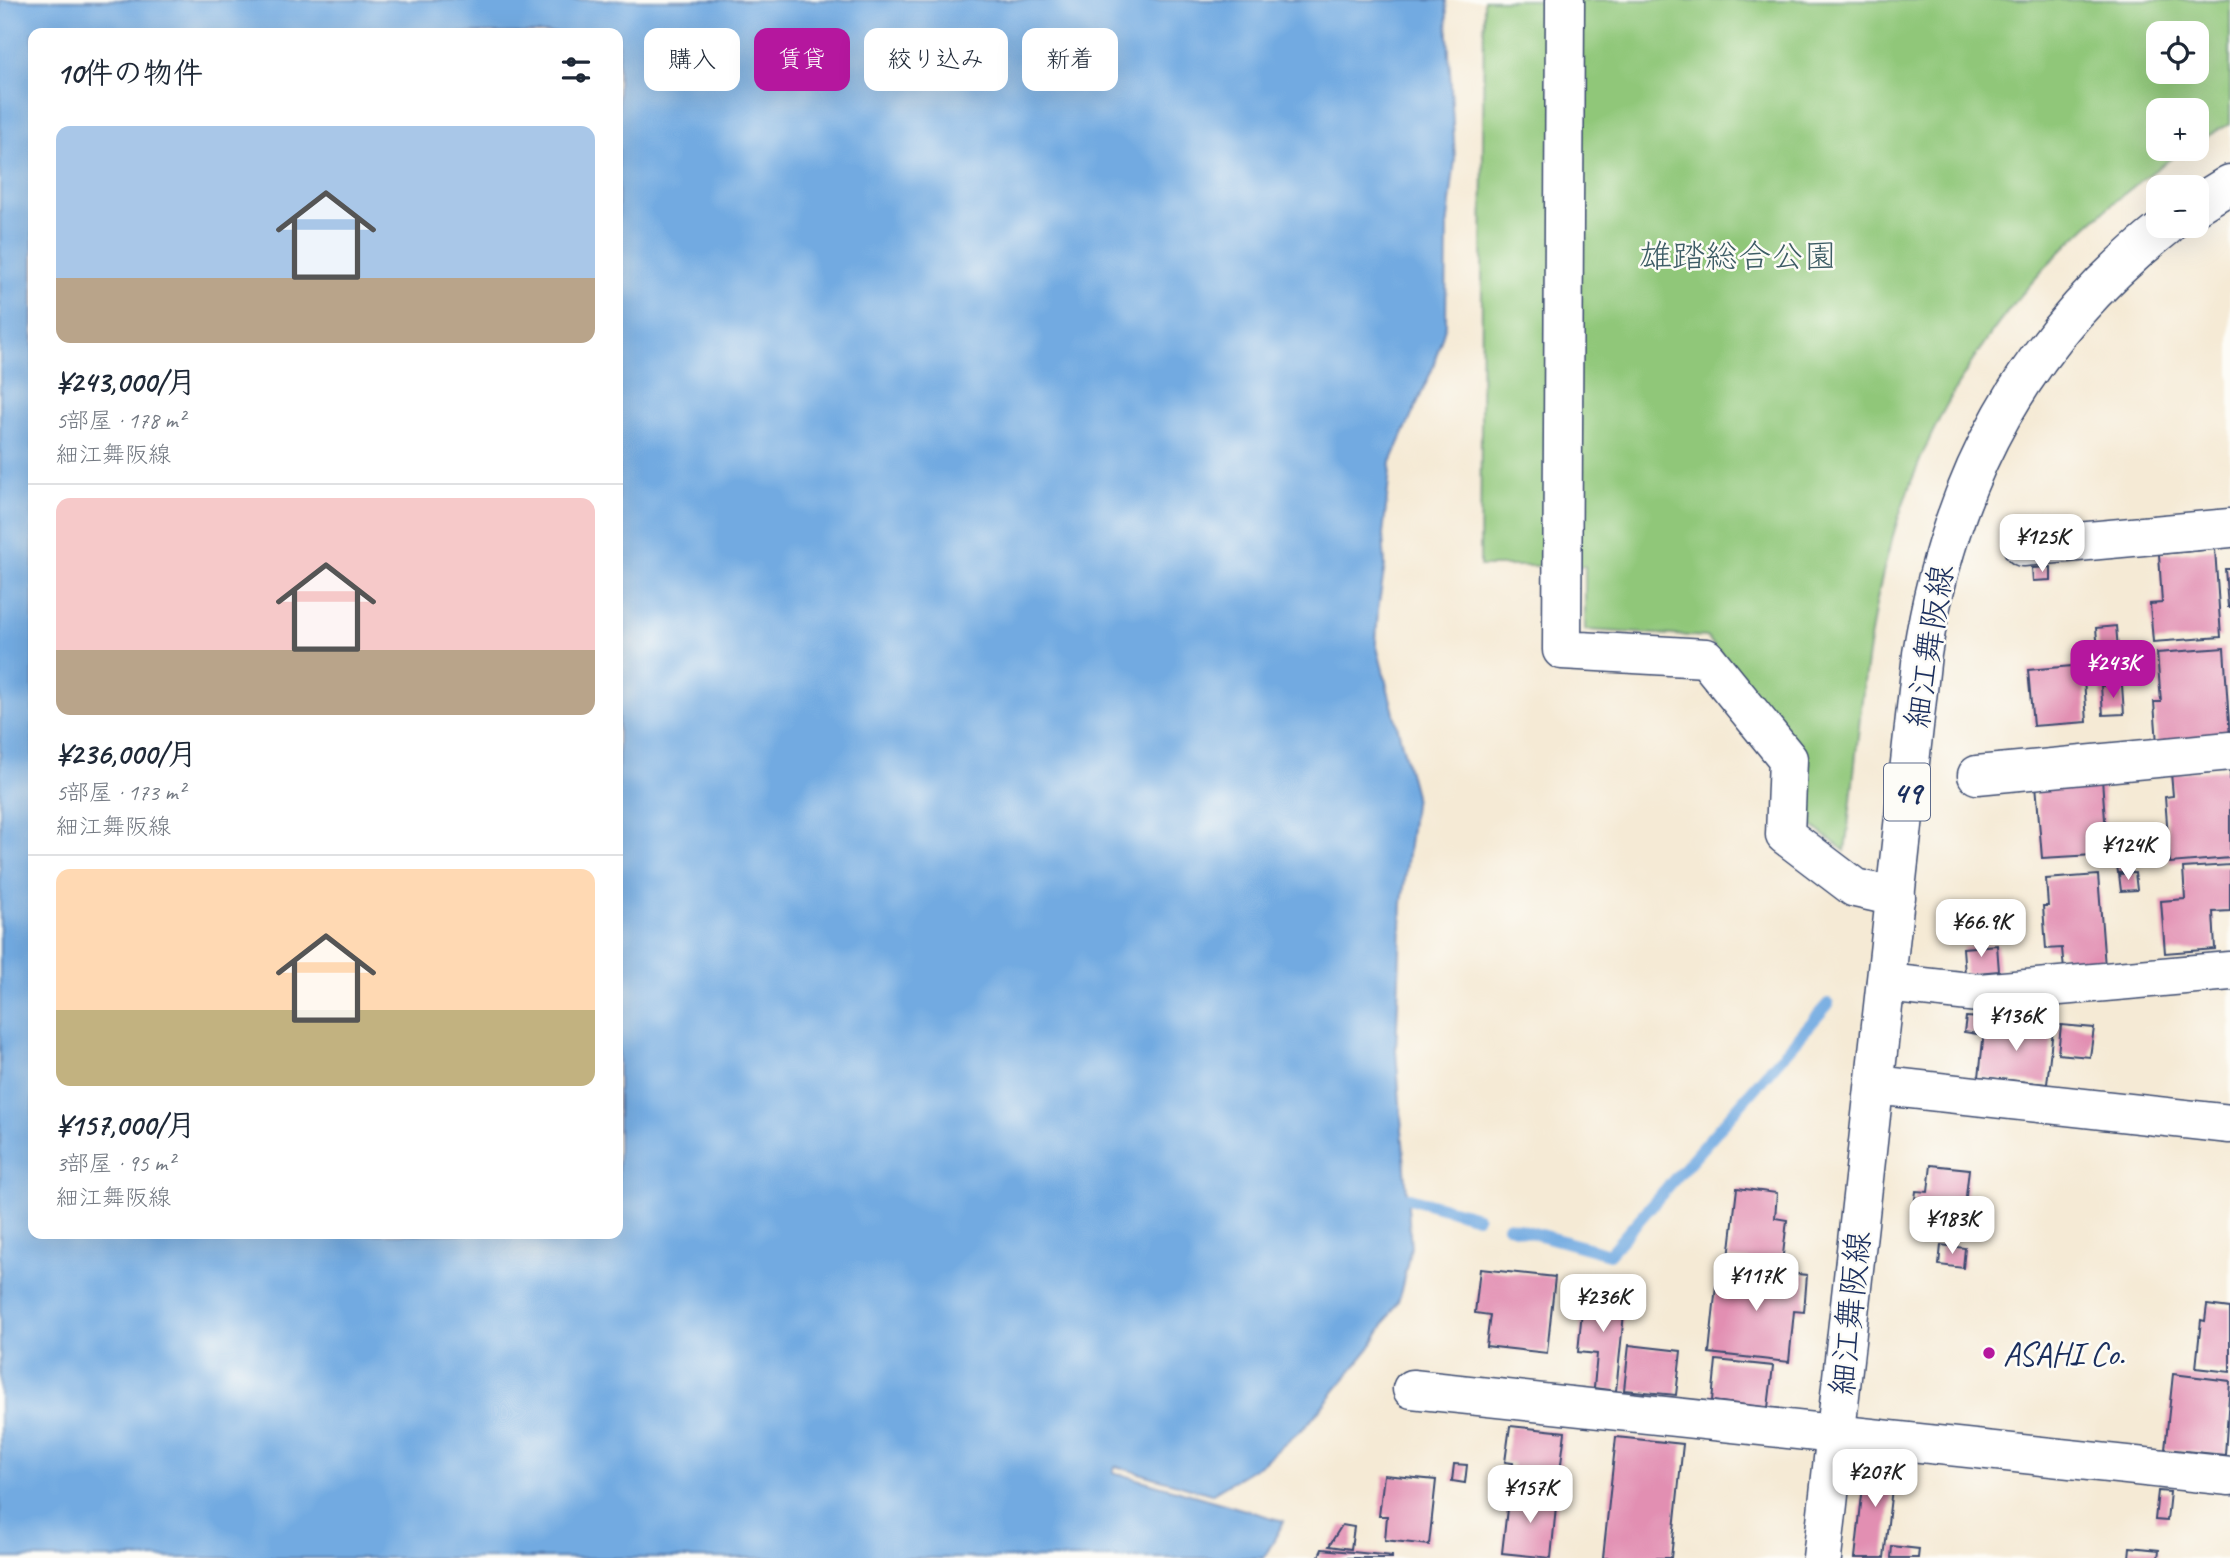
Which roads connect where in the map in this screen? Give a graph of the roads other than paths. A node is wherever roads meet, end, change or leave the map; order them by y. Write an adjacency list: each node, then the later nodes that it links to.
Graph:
1 (1566, 0): 9 (street)
2 (2230, 184): 3 (street)
3 (2209, 197)
4 (2153, 238): 9 (street, 細江舞阪線 / 49)
5 (2230, 528): 6 (street)
6 (2023, 547)
7 (2230, 751): 8 (street)
8 (1977, 775)
9 (1896, 897): 11 (street, 細江舞阪線 / 49)
10 (2230, 971): 11 (street)
11 (1886, 983): 12 (street, 細江舞阪線 / 49)
12 (1875, 1085): 13 (street); 15 (street, 細江舞阪線 / 49)
13 (2230, 1124)
14 (1412, 1389): 15 (street)
15 (1836, 1434): 16 (street); 17 (street, 細江舞阪線 / 49)
16 (2230, 1476)
17 (1822, 1558)

